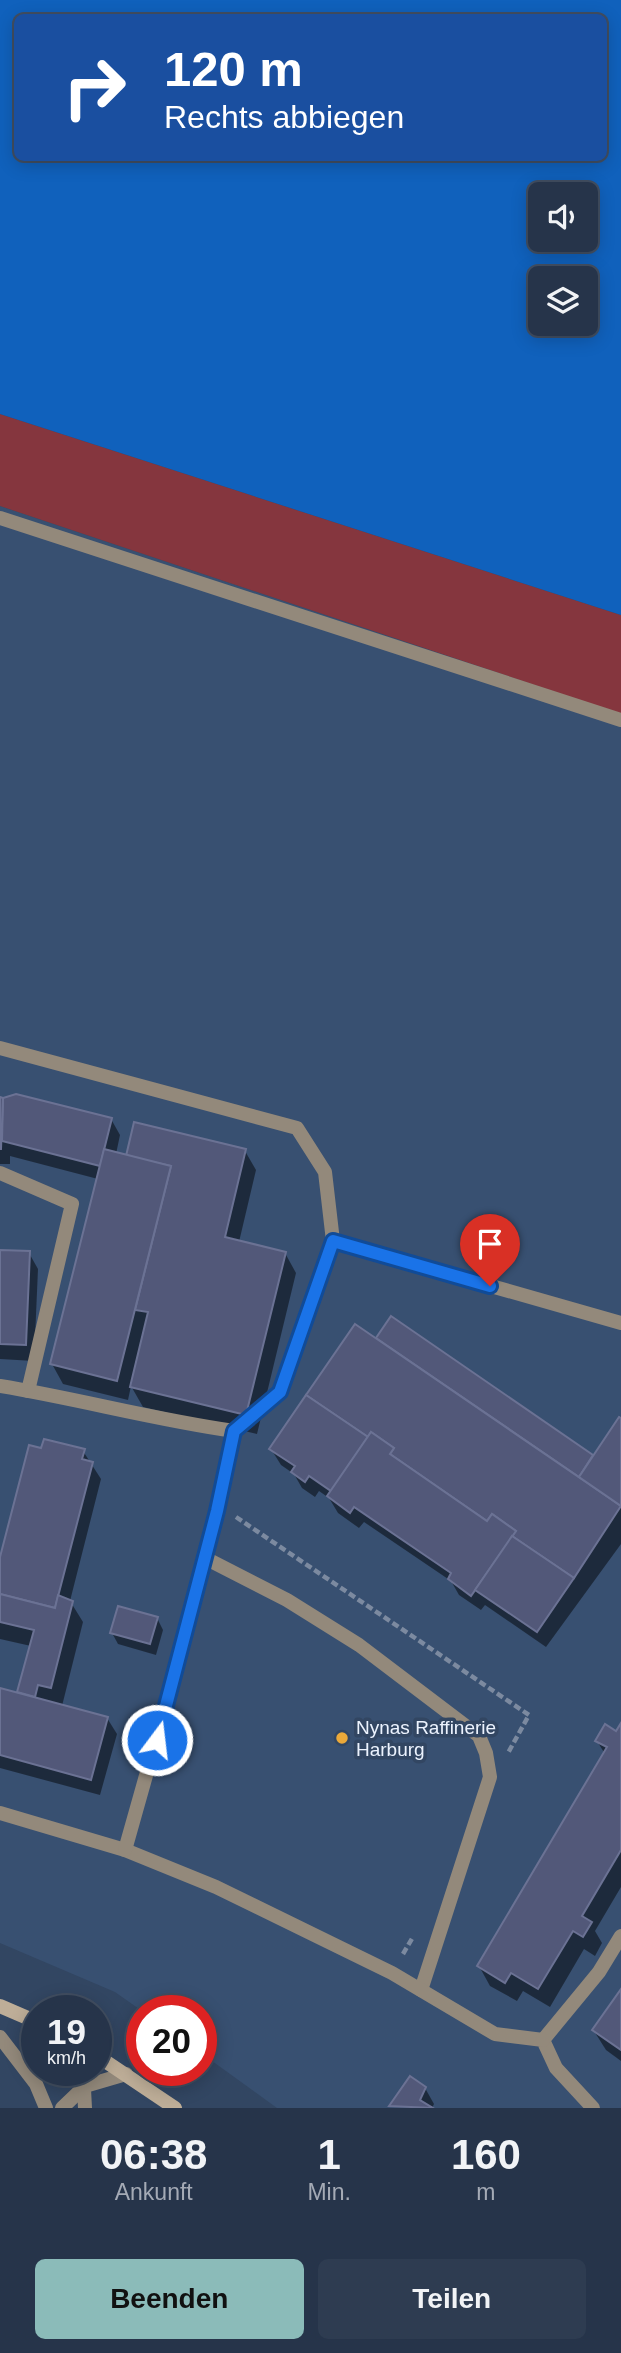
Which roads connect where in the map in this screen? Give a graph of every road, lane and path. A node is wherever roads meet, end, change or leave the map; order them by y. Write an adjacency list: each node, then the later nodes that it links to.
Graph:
1 (0, 518): 2 (street)
2 (621, 720)
3 (0, 1048): 5 (street)
4 (0, 1173): 8 (street)
5 (333, 1241): 6 (street); 9 (street)
6 (621, 1323)
7 (0, 1387): 8 (street)
8 (28, 1391): 9 (street)
9 (234, 1431): 10 (street)
10 (205, 1558): 12 (street); 14 (street)
11 (0, 1813): 12 (street)
12 (125, 1850): 14 (street)
13 (621, 1936): 18 (street)
14 (421, 1990): 18 (street)
15 (0, 2006): 16 (main road)
16 (21, 2015)
17 (0, 2037): 24 (street)
18 (543, 2040): 28 (street)
19 (112, 2065): 20 (main road)
20 (126, 2074): 21 (street)
21 (112, 2078)
22 (85, 2086): 25 (street); 26 (street)
23 (143, 2086): 27 (main road)
24 (46, 2108)
25 (62, 2108)
26 (85, 2108)
27 (175, 2108)
28 (593, 2108)

